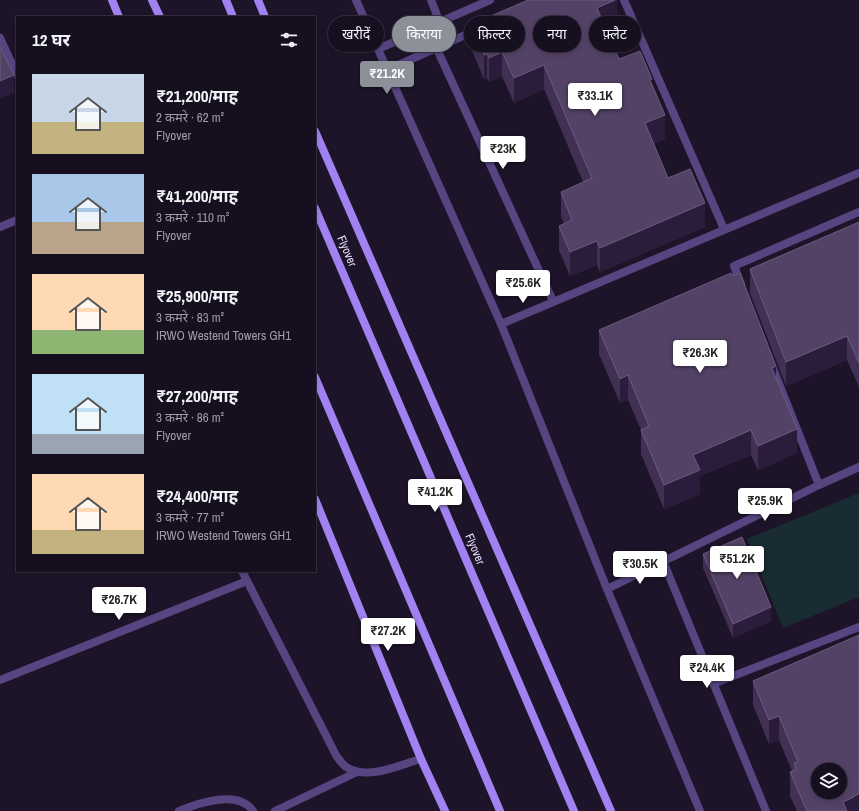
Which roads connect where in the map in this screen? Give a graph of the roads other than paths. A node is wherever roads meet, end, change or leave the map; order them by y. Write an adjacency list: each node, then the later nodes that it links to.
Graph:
1 (112, 0): 9 (main road)
2 (152, 0): 10 (main road)
3 (226, 0): 11 (main road)
4 (258, 0): 12 (main road)
5 (356, 0): 13 (street)
6 (431, 0): 14 (street)
7 (490, 0): 15 (street)
8 (624, 0): 28 (street)
9 (119, 16)
10 (160, 16)
11 (233, 16)
12 (265, 16)
13 (363, 16)
14 (437, 16)
15 (455, 16)
16 (0, 38): 21 (street)
17 (379, 52): 20 (street)
18 (425, 52): 20 (street)
19 (438, 52): 30 (street)
20 (387, 70): 31 (street)
21 (16, 73)
22 (316, 133): 52 (main road)
23 (859, 173): 28 (street)
24 (316, 210): 51 (main road, Flyover)
25 (859, 212): 29 (street)
26 (16, 220): 27 (street)
27 (0, 227)
28 (724, 229): 30 (street)
29 (745, 296)
30 (553, 301): 31 (street)
31 (501, 324): 40 (street)
32 (771, 361): 35 (street)
33 (316, 379): 50 (main road)
34 (859, 467): 35 (street)
35 (819, 485): 37 (street)
36 (316, 501): 44 (main road)
37 (663, 561): 40 (street); 43 (street)
38 (242, 572): 39 (street)
39 (247, 581): 42 (street); 45 (street)
40 (607, 589): 53 (street)
41 (859, 627): 43 (street)
42 (1, 678)
43 (715, 684): 54 (street)
44 (421, 759): 45 (street); 49 (main road)
45 (357, 772): 48 (street)
46 (179, 811): 47 (street)
47 (253, 811)
48 (275, 811)
49 (445, 811)
50 (500, 811)
51 (574, 811)
52 (611, 811)
53 (700, 811)
54 (766, 811)

